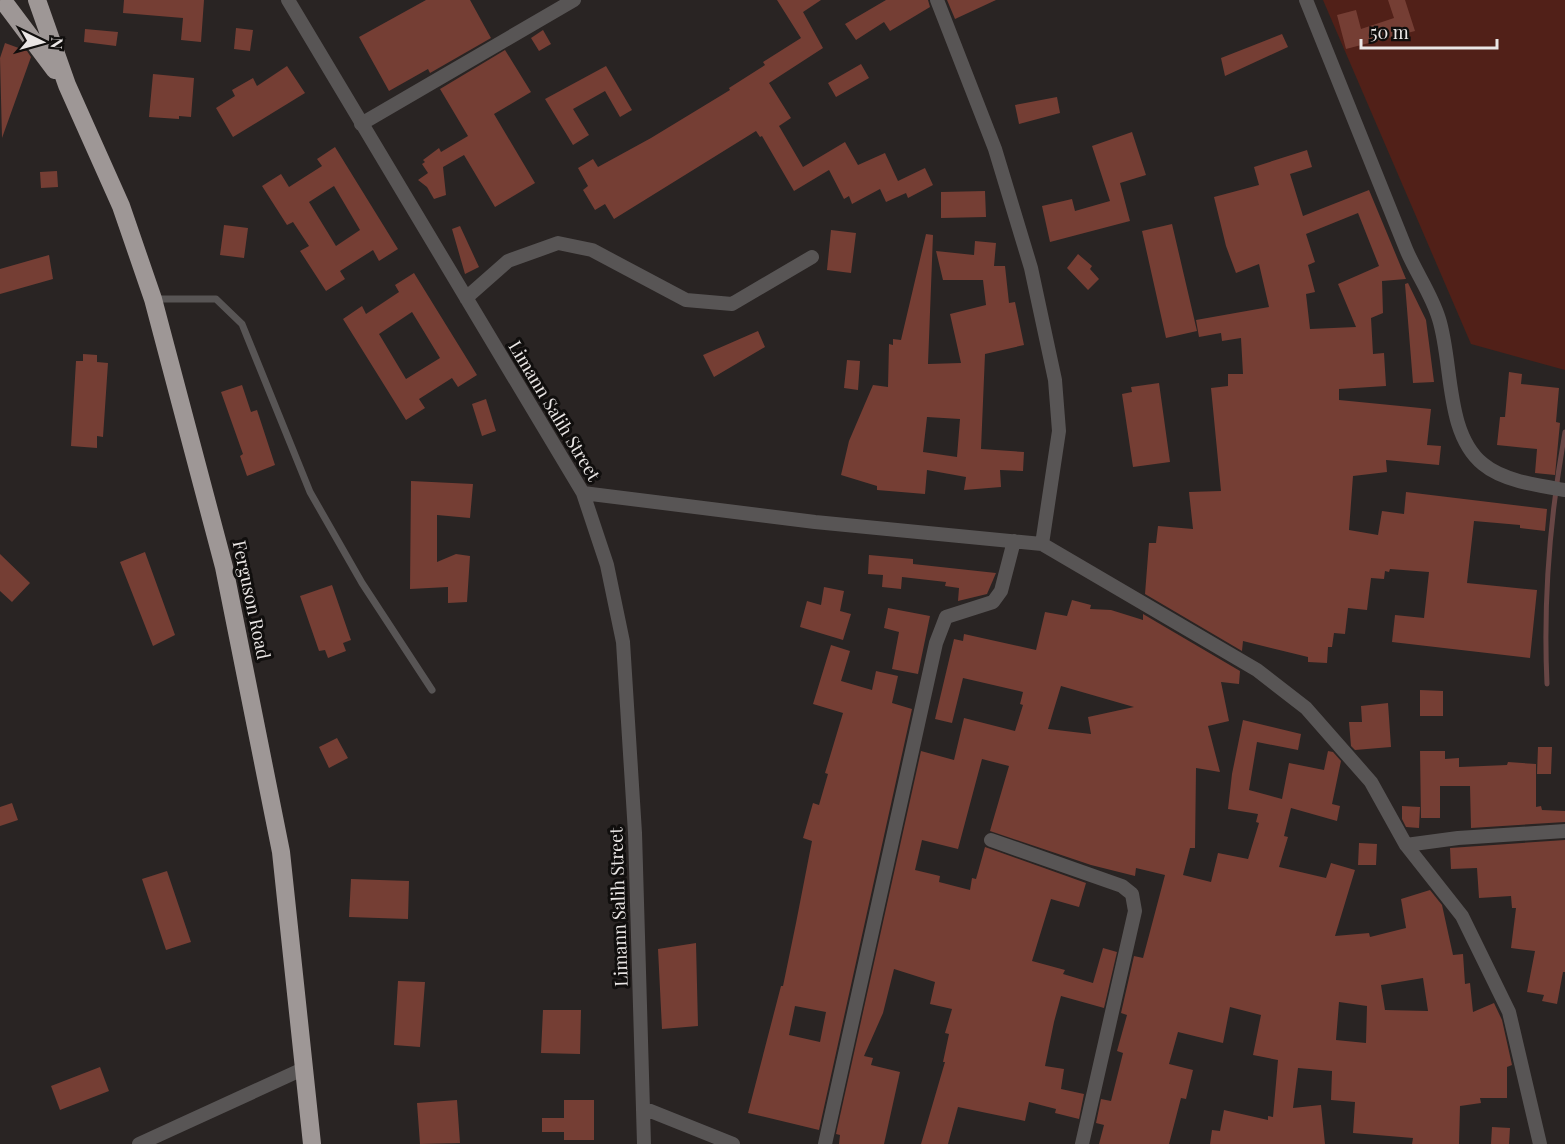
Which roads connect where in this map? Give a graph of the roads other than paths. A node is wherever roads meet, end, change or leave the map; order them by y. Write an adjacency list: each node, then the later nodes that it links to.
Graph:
1 (38, 0): 7 (highway, Ferguson Road)
2 (288, 0): 8 (street, Limann Salih Street)
3 (574, 0): 8 (street)
4 (937, 0): 15 (street)
5 (1306, 0): 12 (street)
6 (8, 4): 7 (highway, Ferguson Road)
7 (67, 85): 11 (highway, Ferguson Road)
8 (361, 124): 10 (street, Limann Salih Street)
9 (812, 257): 10 (street)
10 (465, 298): 13 (street, Limann Salih Street)
11 (153, 299): 16 (lane); 20 (highway, Ferguson Road)
12 (1565, 490)
13 (583, 493): 14 (street); 21 (street, Limann Salih Street)
14 (1014, 541): 15 (street); 26 (street)
15 (1042, 544): 19 (street)
16 (432, 690)
17 (1565, 831): 19 (street)
18 (991, 840): 27 (street)
19 (1406, 844): 28 (street)
20 (305, 1068): 22 (street); 23 (highway, Ferguson Road)
21 (643, 1108): 24 (street, Limann Salih Street); 25 (street)
22 (139, 1144)
23 (312, 1144)
24 (645, 1144)
25 (734, 1144)
26 (825, 1144)
27 (1082, 1144)
28 (1540, 1144)

